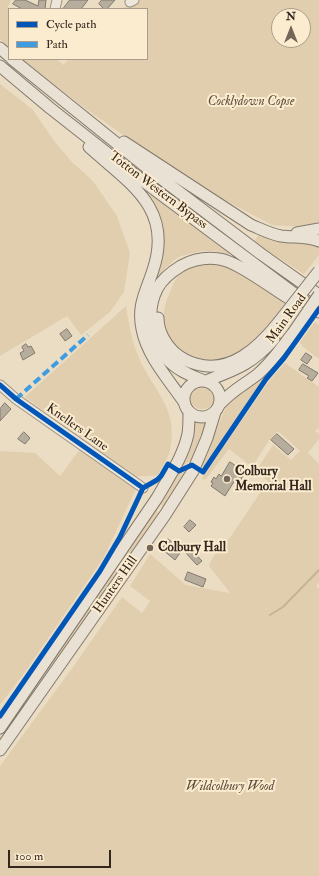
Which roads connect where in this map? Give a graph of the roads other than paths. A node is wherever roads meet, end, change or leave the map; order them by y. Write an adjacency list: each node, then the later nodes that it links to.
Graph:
1 (0, 48): 2 (main road)
2 (8, 55)
3 (13, 60): 5 (main road, Totton Western Bypass)
4 (0, 66): 6 (main road, Totton Western Bypass)
5 (63, 102): 8 (main road); 12 (main road, Totton Western Bypass)
6 (50, 108): 13 (main road, Totton Western Bypass); 18 (main road)
7 (319, 229): 8 (main road)
8 (268, 233): 9 (main road)
9 (319, 241)
10 (181, 266): 14 (main road); 15 (main road); 16 (main road)
11 (319, 273): 15 (main road, Main Road, bridge)
12 (319, 295): 19 (main road, Main Road, bridge)
13 (319, 312)
14 (319, 317)
15 (280, 324): 16 (main road, Main Road)
16 (204, 380): 18 (main road); 19 (main road)
17 (0, 385): 20 (street, Knellers Lane)
18 (186, 407): 19 (main road); 21 (main road, Hunters Hill)
19 (217, 408): 22 (main road, Hunters Hill)
20 (143, 488)
21 (0, 728)
22 (0, 750)

